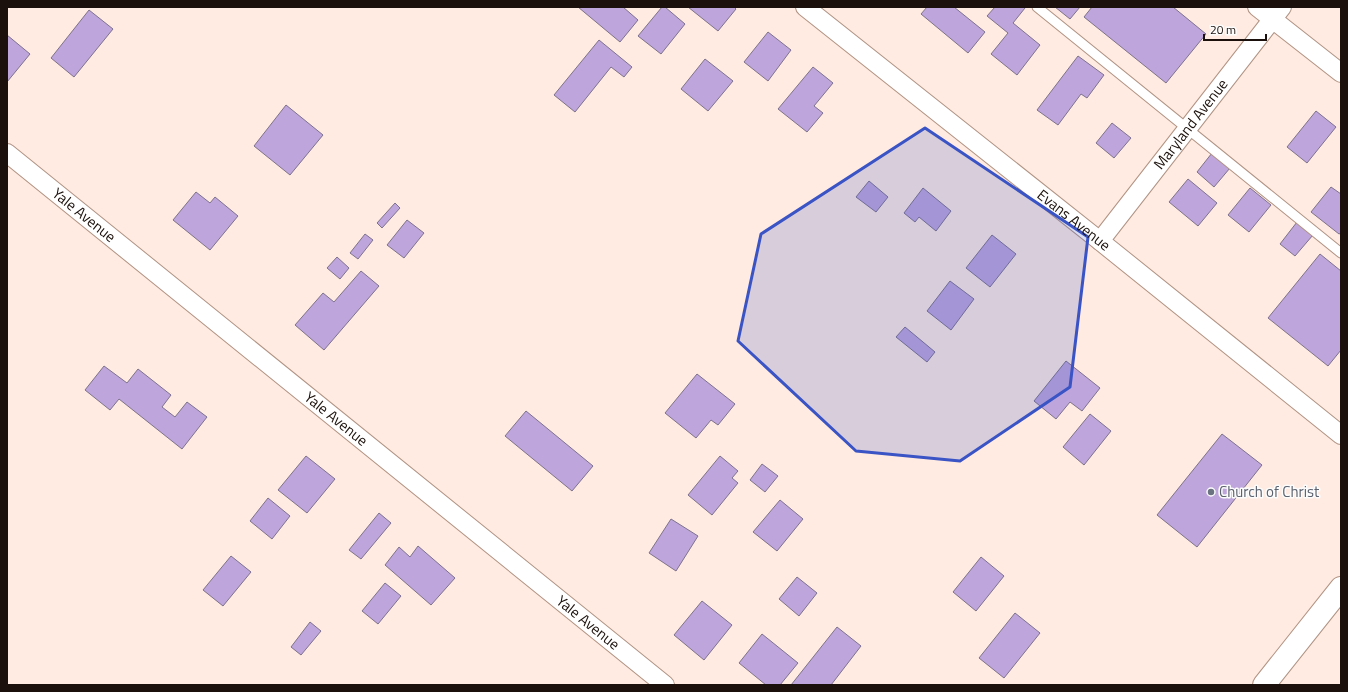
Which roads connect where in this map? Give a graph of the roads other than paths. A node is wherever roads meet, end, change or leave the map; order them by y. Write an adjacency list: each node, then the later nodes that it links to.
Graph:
1 (805, 7): 8 (street, Evans Avenue)
2 (1037, 7): 6 (lane)
3 (1257, 7): 4 (street)
4 (1277, 13): 5 (street); 6 (street, Maryland Avenue)
5 (1341, 72)
6 (1187, 129): 8 (street, Maryland Avenue); 9 (lane)
7 (7, 153): 12 (street, Yale Avenue)
8 (1100, 241): 10 (street, Evans Avenue)
9 (1341, 253)
10 (1341, 435)
11 (1341, 588): 13 (street)
12 (665, 685)
13 (1264, 685)

